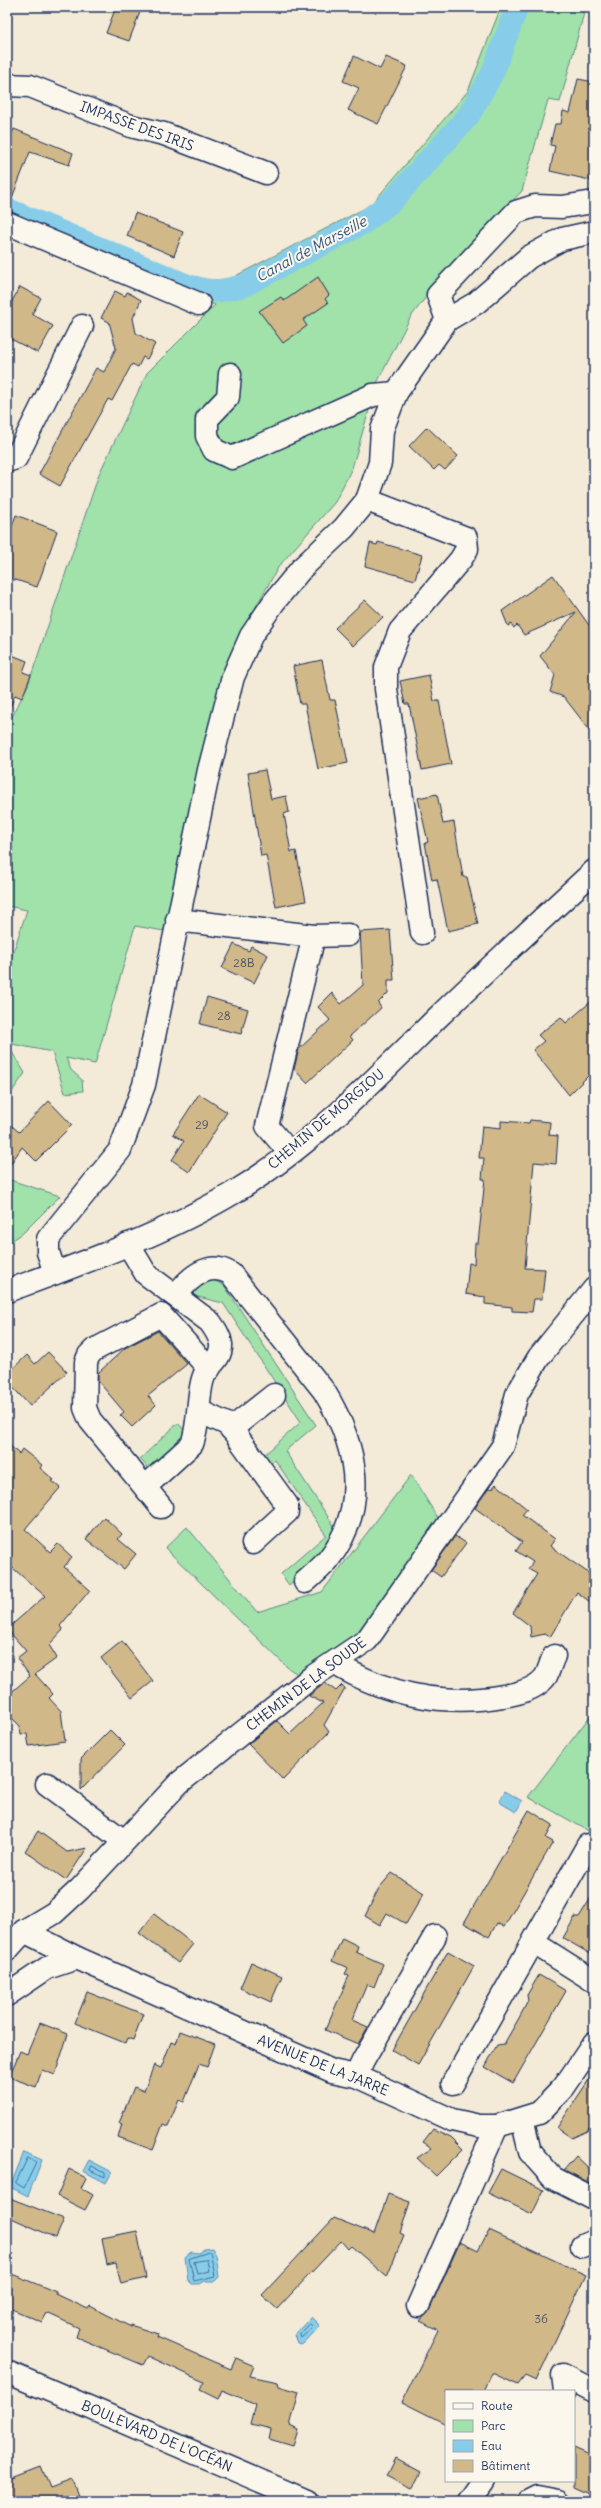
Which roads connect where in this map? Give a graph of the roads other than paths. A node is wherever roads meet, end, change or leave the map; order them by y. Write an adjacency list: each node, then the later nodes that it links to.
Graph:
1 (7, 85): 2 (street, IMPASSE DES IRIS)
2 (266, 173)
3 (594, 202): 7 (street)
4 (7, 223): 6 (street)
5 (594, 232): 7 (street)
6 (199, 304)
7 (447, 320): 10 (street)
8 (82, 326): 11 (street)
9 (230, 374): 10 (street)
10 (396, 393): 12 (street)
11 (7, 462)
12 (367, 500): 14 (street); 15 (street)
13 (594, 871): 18 (street, CHEMIN DE MORGIOU)
14 (178, 920): 17 (street); 20 (street)
15 (422, 933)
16 (348, 935): 17 (street)
17 (314, 936): 18 (street)
18 (290, 1153): 19 (street, CHEMIN DE MORGIOU)
19 (128, 1244): 20 (street, CHEMIN DE MORGIOU); 23 (street)
20 (55, 1273): 22 (street, CHEMIN DE MORGIOU)
21 (594, 1289): 33 (street, CHEMIN DE LA SOUDE)
22 (7, 1291)
23 (176, 1295): 24 (street); 31 (street)
24 (209, 1369): 26 (street); 28 (street)
25 (274, 1395): 27 (street)
26 (199, 1411): 27 (street); 28 (street)
27 (231, 1429): 30 (street)
28 (145, 1487): 29 (street)
29 (161, 1507)
30 (254, 1543)
31 (306, 1582)
32 (554, 1656): 33 (street)
33 (334, 1663): 35 (street, CHEMIN DE LA SOUDE)
34 (47, 1784): 35 (street)
35 (124, 1841): 37 (street, CHEMIN DE LA SOUDE)
36 (588, 1845): 39 (street)
37 (24, 1931): 40 (street, CHEMIN DE LA SOUDE); 41 (street, AVENUE DE LA JARRE)
38 (435, 1936): 45 (street)
39 (534, 1943): 42 (street); 46 (street)
40 (7, 1950)
41 (77, 1958): 43 (street); 45 (street, AVENUE DE LA JARRE)
42 (594, 1981)
43 (7, 1995)
44 (594, 2043): 47 (street, AVENUE DE LA JARRE)
45 (356, 2076): 48 (street, AVENUE DE LA JARRE)
46 (452, 2083)
47 (522, 2119): 48 (street, AVENUE DE LA JARRE); 49 (street)
48 (497, 2126): 50 (street)
49 (594, 2199)
50 (418, 2306)
51 (7, 2372): 57 (street, BOULEVARD DE L'OCÉAN)
52 (565, 2390): 53 (street)
53 (594, 2391)
54 (575, 2396): 55 (street)
55 (594, 2399)
56 (483, 2482): 58 (street)
57 (307, 2501)
58 (470, 2501)
59 (530, 2501): 60 (street)
60 (559, 2501)

